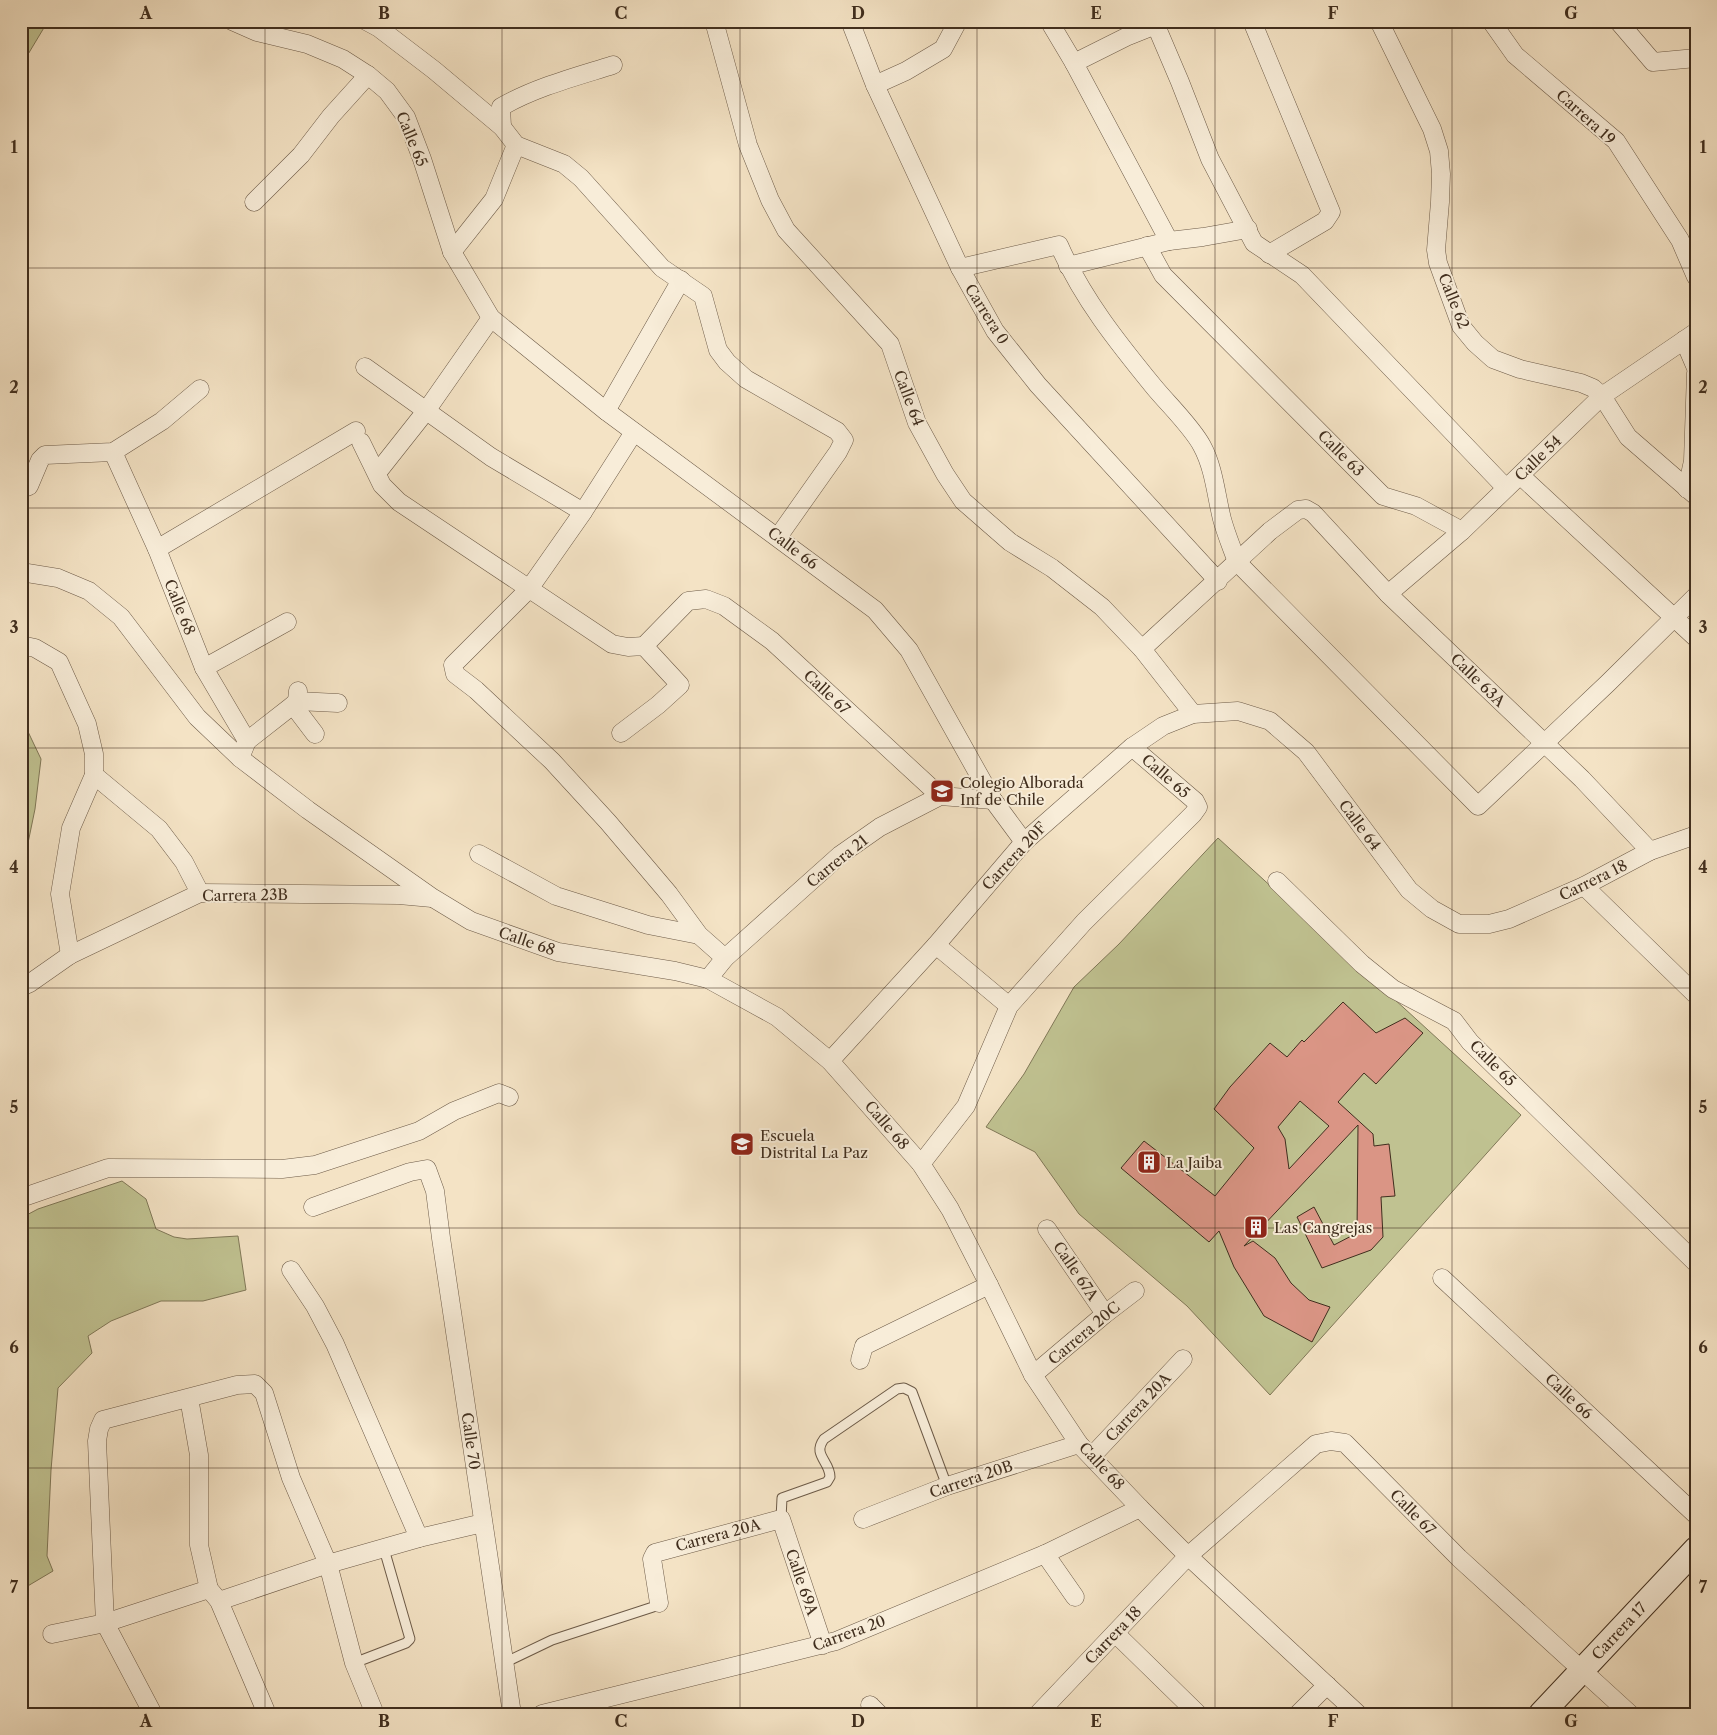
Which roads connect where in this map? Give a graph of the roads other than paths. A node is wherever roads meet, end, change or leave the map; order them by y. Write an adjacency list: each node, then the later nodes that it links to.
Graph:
1 (232, 21): 15 (street, Calle 65)
2 (366, 21): 17 (street)
3 (714, 21): 60 (street, Calle 64)
4 (850, 21): 16 (street, Carrera 0)
5 (958, 21): 16 (street)
6 (1050, 21): 13 (street)
7 (1252, 21): 24 (street)
8 (1378, 21): 35 (street, Calle 62)
9 (1491, 21): 27 (street, Carrera 19)
10 (1618, 21): 12 (street)
11 (1155, 23): 13 (street); 20 (street)
12 (1696, 58)
13 (1074, 63): 21 (street)
14 (613, 65): 17 (street)
15 (368, 75): 19 (street); 23 (street, Calle 65)
16 (875, 84): 26 (street, Carrera 0)
17 (502, 127): 18 (street)
18 (516, 145): 23 (street); 28 (street)
19 (254, 202)
20 (1248, 229): 21 (street); 24 (street)
21 (1169, 241): 22 (street)
22 (1147, 246): 25 (street); 46 (street, Calle 63)
23 (452, 252): 29 (street, Calle 65)
24 (1268, 254): 42 (street)
25 (1068, 266): 26 (street); 49 (street)
26 (960, 268): 51 (street, Carrera 0)
27 (1696, 277)
28 (681, 280): 37 (street); 47 (street)
29 (491, 318): 36 (street); 37 (street, Calle 66)
30 (1690, 336): 32 (street); 35 (street, Calle 54)
31 (365, 366): 36 (street)
32 (1696, 368)
33 (1696, 373): 44 (street)
34 (200, 389): 39 (street)
35 (1602, 396): 41 (street, Calle 54); 44 (street, Calle 62)
36 (426, 411): 40 (street); 45 (street)
37 (606, 412): 38 (street, Calle 66)
38 (634, 432): 45 (street); 47 (street, Calle 66)
39 (113, 452): 43 (street); 48 (street, Calle 68)
40 (377, 473): 48 (street); 52 (street)
41 (1521, 476): 42 (street, Calle 54); 55 (street)
42 (1506, 488): 46 (street, Calle 54)
43 (21, 489)
44 (1691, 492)
45 (583, 512): 52 (street)
46 (1462, 531): 53 (street, Calle 54)
47 (778, 537): 74 (street, Calle 66)
48 (157, 549): 61 (street, Calle 68)
49 (1237, 562): 51 (street); 53 (street, Calle 63A); 69 (street)
50 (21, 572): 71 (street, Calle 68)
51 (1218, 581): 60 (street)
52 (529, 589): 59 (street); 84 (street)
53 (1388, 594): 69 (street, Calle 63A)
54 (1696, 596): 55 (street)
55 (1674, 619): 57 (street); 69 (street)
56 (287, 622): 61 (street)
57 (1696, 638)
58 (21, 645): 72 (street)
59 (644, 646): 66 (street); 73 (street, Calle 67)
60 (1142, 649): 65 (street, Calle 64)
61 (204, 668): 68 (street, Calle 68)
62 (296, 699): 63 (street); 67 (street); 68 (street)
63 (338, 703)
64 (1238, 711): 65 (street, Carrera 20F); 83 (street, Calle 64)
65 (1193, 714): 70 (street, Carrera 20F)
66 (621, 733)
67 (315, 734)
68 (247, 742): 71 (street)
69 (1545, 744): 77 (street, Calle 63A)
70 (1132, 746): 76 (street, Carrera 20F); 91 (street, Calle 65)
71 (240, 758): 82 (street, Calle 68)
72 (94, 775): 81 (street); 86 (street)
73 (940, 796): 74 (street); 87 (street, Carrera 21)
74 (993, 800): 76 (street, Calle 66)
75 (1696, 835): 77 (street, Carrera 18)
76 (1024, 842): 85 (street, Carrera 20F)
77 (1650, 851): 80 (street, Carrera 18)
78 (479, 854): 84 (street)
79 (1277, 881): 98 (street, Calle 65)
80 (1584, 886): 83 (street, Carrera 18); 90 (street)
81 (200, 893): 82 (street, Carrera 23B); 86 (street, Carrera 23B)
82 (433, 898): 88 (street, Calle 68)
83 (1489, 924)
84 (700, 936): 87 (street)
85 (936, 945): 91 (street); 92 (street, Carrera 20F)
86 (70, 955): 89 (street, Carrera 23B)
87 (725, 958): 88 (street, Carrera 21)
88 (708, 978): 92 (street, Calle 68)
89 (21, 987)
90 (1696, 995)
91 (1009, 1006): 94 (street)
92 (830, 1061): 94 (street, Calle 68)
93 (509, 1097): 95 (street)
94 (921, 1164): 101 (street, Calle 68)
95 (21, 1198)
96 (313, 1207): 115 (street, Calle 70)
97 (1047, 1229): 103 (street, Calle 67A)
98 (1696, 1263)
99 (291, 1270): 116 (street)
100 (1442, 1278): 112 (street, Calle 66)
101 (989, 1285): 105 (street); 106 (street, Calle 68)
102 (1135, 1291): 103 (street, Carrera 20C)
103 (1105, 1314): 106 (street, Carrera 20C)
104 (1183, 1358): 109 (street, Carrera 20A)
105 (860, 1360)
106 (1033, 1375): 108 (street, Calle 68)
107 (188, 1398): 121 (street); 122 (street); 125 (street)
108 (1079, 1444): 109 (street, Calle 68); 110 (street, Carrera 20B)
109 (1092, 1456): 111 (street, Calle 68)
110 (947, 1486): 113 (lane); 114 (street, Carrera 20B)
111 (1140, 1508): 119 (street, Carrera 20); 120 (street, Calle 68)
112 (1696, 1514)
113 (781, 1519): 124 (street, Carrera 20A); 128 (street, Calle 69A)
114 (864, 1519)
115 (483, 1523): 116 (street); 130 (street, Calle 70)
116 (419, 1538): 117 (street)
117 (384, 1548): 121 (street); 129 (lane)
118 (1696, 1549): 131 (main road, Carrera 17)
119 (1046, 1554): 123 (street); 128 (street, Carrera 20)
120 (1188, 1556): 126 (street, Carrera 18); 131 (street, Calle 67); 132 (street, Calle 68)
121 (328, 1564): 122 (street); 129 (street)
122 (214, 1595): 125 (street); 136 (street)
123 (1075, 1597)
124 (659, 1603): 130 (lane)
125 (105, 1623): 127 (street); 135 (street)
126 (1115, 1633): 134 (street, Carrera 18); 140 (street)
127 (52, 1634)
128 (823, 1645): 133 (street, Carrera 20)
129 (354, 1663): 137 (street)
130 (504, 1664): 138 (street, Calle 70)
131 (1582, 1670): 143 (main road, Carrera 17); 144 (street, Calle 67)
132 (1327, 1685): 141 (street); 142 (street, Calle 68)
133 (560, 1712): 139 (street, Carrera 20)
134 (1040, 1713)
135 (153, 1714)
136 (267, 1714)
137 (375, 1714)
138 (512, 1714)
139 (542, 1714)
140 (1198, 1714)
141 (1298, 1714)
142 (1358, 1714)
143 (1541, 1714)
144 (1630, 1714)

